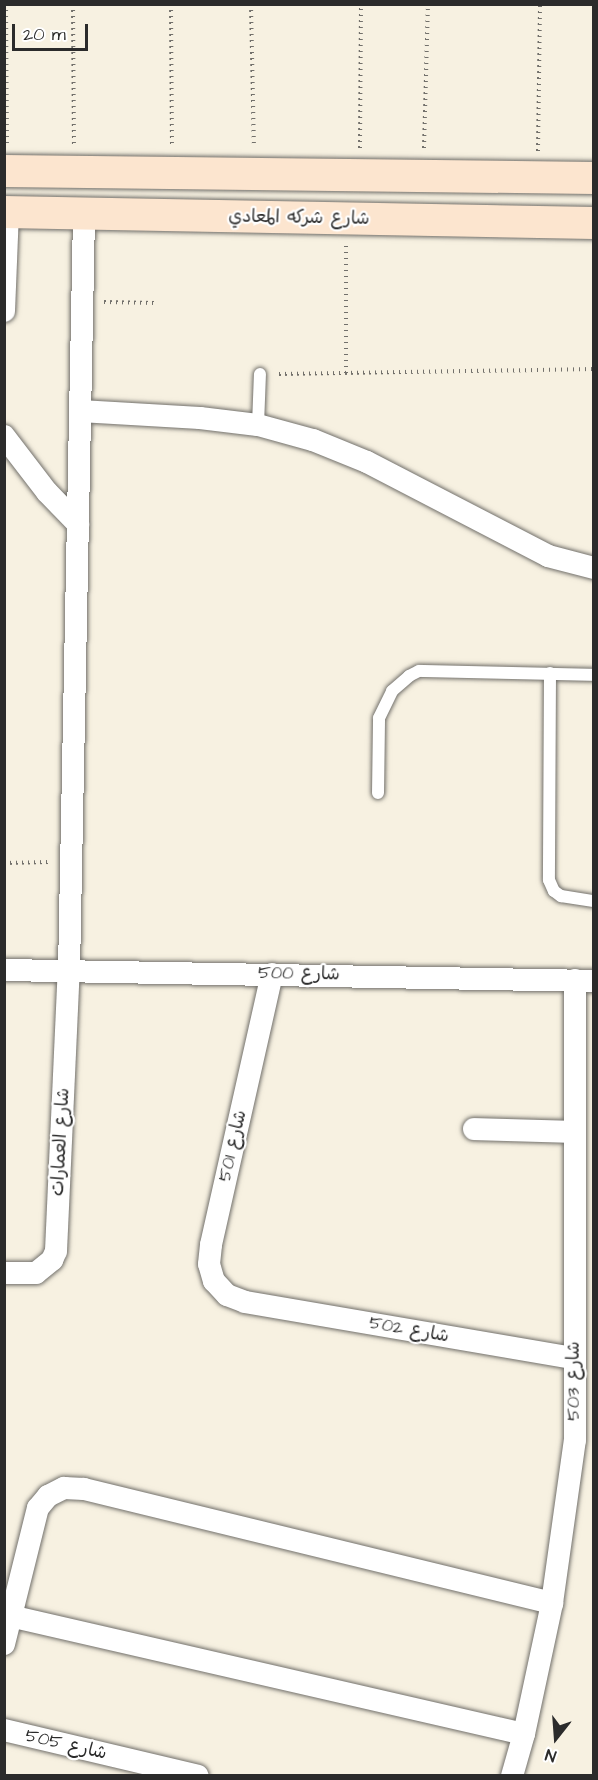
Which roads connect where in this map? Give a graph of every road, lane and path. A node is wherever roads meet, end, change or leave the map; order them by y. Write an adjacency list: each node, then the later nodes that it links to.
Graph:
1 (6, 4): 8 (path)
2 (73, 4): 9 (path)
3 (171, 4): 10 (path)
4 (251, 4): 11 (path)
5 (361, 4): 12 (path)
6 (429, 4): 13 (path)
7 (540, 4): 14 (path)
8 (6, 171): 9 (street); 16 (street)
9 (74, 172): 10 (street)
10 (172, 173): 11 (street)
11 (255, 174): 12 (street)
12 (360, 175): 13 (street)
13 (423, 176): 14 (street)
14 (538, 178): 15 (street)
15 (594, 178)
16 (6, 212): 17 (street, شارع شركه المعادي); 22 (street)
17 (84, 214): 18 (street, شارع شركه المعادي); 20 (street, شارع العمارات)
18 (346, 219): 19 (street, شارع شركه المعادي); 25 (path)
19 (594, 223)
20 (82, 302): 21 (path); 26 (street, شارع العمارات)
21 (156, 303)
22 (4, 311)
23 (594, 369): 25 (path)
24 (260, 374): 25 (path); 27 (lane)
25 (346, 375)
26 (80, 411): 27 (street); 29 (street, شارع العمارات)
27 (258, 425): 30 (street)
28 (4, 436): 29 (street)
29 (78, 524): 34 (street, شارع العمارات)
30 (594, 568)
31 (550, 673): 32 (lane); 33 (lane); 36 (lane)
32 (594, 675)
33 (378, 793)
34 (71, 862): 35 (path); 38 (street, شارع العمارات)
35 (4, 863)
36 (594, 901)
37 (4, 970): 38 (street, شارع 500)
38 (69, 970): 39 (street, شارع 500); 43 (street, شارع العمارات)
39 (272, 974): 40 (street, شارع 500); 44 (street, شارع 501)
40 (584, 980): 42 (street, شارع 503)
41 (474, 1129): 42 (street)
42 (574, 1132): 45 (street, شارع 503)
43 (4, 1273)
44 (245, 1302): 45 (street, شارع 502)
45 (574, 1358): 46 (street, شارع 503)
46 (552, 1603): 47 (street); 50 (street, شارع 503)
47 (10, 1616): 48 (street); 50 (street)
48 (4, 1644)
49 (4, 1730): 51 (street, شارع 505)
50 (524, 1734): 52 (street, شارع 503)
51 (198, 1776)
52 (512, 1776)

